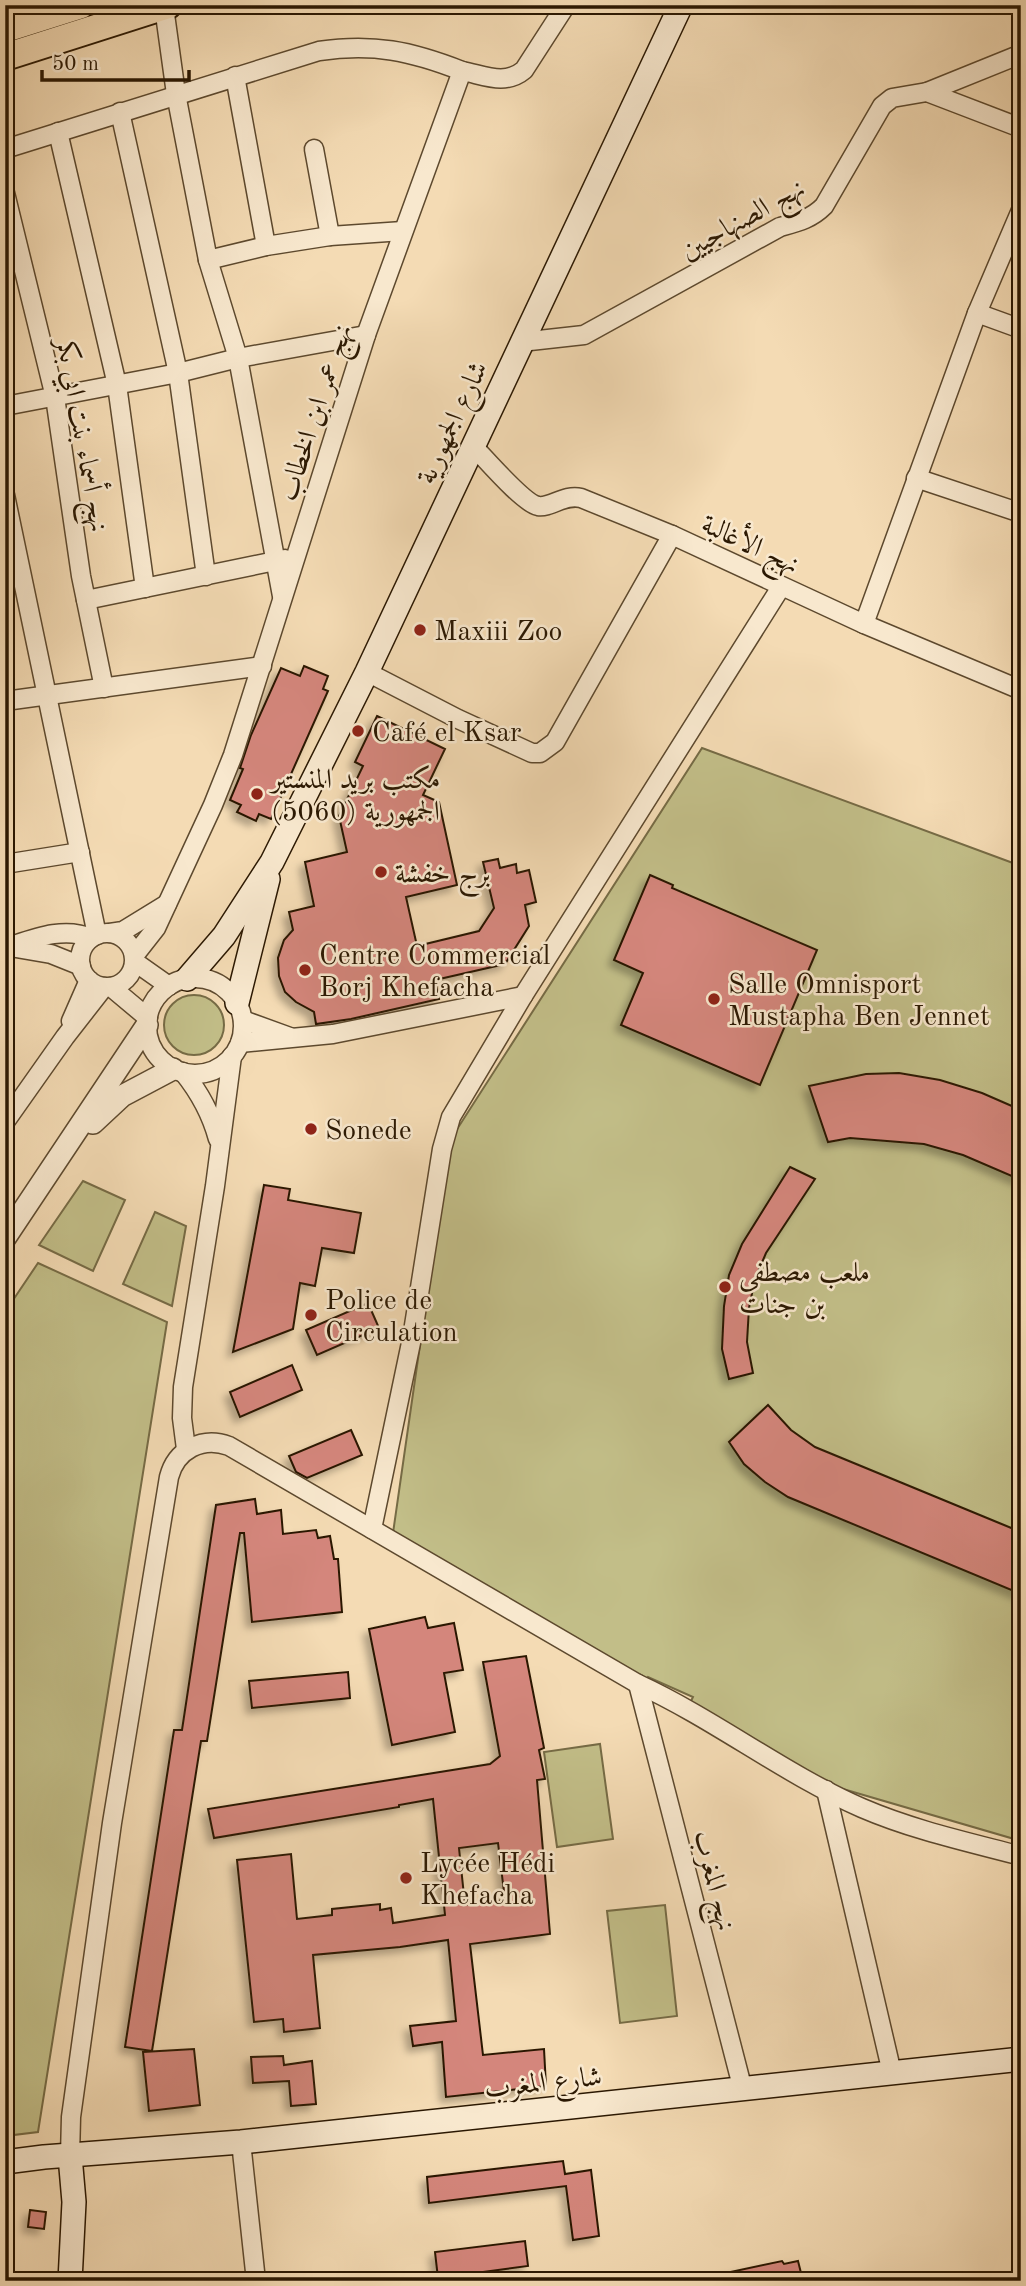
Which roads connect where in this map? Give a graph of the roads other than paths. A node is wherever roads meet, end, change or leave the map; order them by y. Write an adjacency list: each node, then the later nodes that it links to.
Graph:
1 (81, 5): 5 (main road)
2 (566, 5): 8 (street)
3 (681, 5): 26 (main road, شارع الجمهورية)
4 (166, 6): 7 (main road); 11 (street)
5 (5, 29)
6 (1021, 54): 10 (street, نهج الصنهاجيين)
7 (5, 57)
8 (462, 71): 9 (street); 19 (street, نهج عمر ابن الخطاب)
9 (235, 76): 11 (street); 21 (street)
10 (928, 92): 13 (street); 26 (street, نهج الصنهاجيين)
11 (176, 94): 12 (street); 22 (street)
12 (120, 112): 14 (street); 28 (street)
13 (1021, 128)
14 (58, 132): 15 (street); 29 (street)
15 (5, 149)
16 (314, 149): 20 (street)
17 (5, 193): 30 (street, نهج أسماء بنت ابي بكر)
18 (1021, 210): 23 (street)
19 (403, 231): 20 (street); 25 (street, نهج عمر ابن الخطاب)
20 (330, 236): 21 (street)
21 (266, 246): 22 (street)
22 (208, 260): 27 (street)
23 (977, 313): 24 (street); 33 (street)
24 (1021, 328)
25 (366, 335): 27 (street); 37 (street, نهج عمر ابن الخطاب)
26 (521, 342): 32 (main road, شارع الجمهورية)
27 (237, 358): 28 (street); 38 (street)
28 (178, 373): 29 (street); 39 (street)
29 (117, 385): 30 (street); 41 (street)
30 (55, 397): 31 (street); 43 (street, نهج أسماء بنت ابي بكر)
31 (5, 406)
32 (472, 445): 36 (street, نهج الأغالبة); 46 (main road, شارع الجمهورية)
33 (916, 478): 35 (street); 44 (street)
34 (5, 495): 49 (street)
35 (1021, 513)
36 (672, 536): 40 (street, نهج الأغالبة); 46 (street)
37 (295, 557): 38 (street); 42 (street, نهج عمر ابن الخطاب)
38 (276, 561): 39 (street); 42 (street)
39 (206, 576): 41 (street)
40 (781, 587): 44 (street, نهج الأغالبة); 60 (street)
41 (145, 588): 43 (street)
42 (283, 598): 45 (street, نهج عمر ابن الخطاب)
43 (86, 600): 47 (street, نهج أسماء بنت ابي بكر)
44 (864, 624): 48 (street, نهج الأغالبة)
45 (262, 666): 47 (street); 54 (street, نهج عمر ابن الخطاب)
46 (367, 672): 52 (main road, شارع الجمهورية)
47 (104, 688): 49 (street)
48 (1021, 690)
49 (47, 695): 50 (street); 51 (street)
50 (5, 701)
51 (80, 852): 53 (street); 55 (street)
52 (272, 862): 59 (main road, شارع الجمهورية); 61 (main road, شارع الجمهورية)
53 (5, 864)
54 (167, 904): 55 (street); 57 (street, نهج عمر ابن الخطاب)
55 (100, 935): 56 (street); 57 (street); 58 (street)
56 (5, 948): 58 (street)
57 (134, 959): 58 (street); 59 (street)
58 (96, 980): 62 (street); 66 (street)
59 (178, 982): 61 (street); 62 (street)
60 (523, 996): 63 (street); 71 (street)
61 (240, 1012): 63 (street); 64 (street)
62 (148, 1021): 65 (street); 68 (street)
63 (297, 1039): 64 (street)
64 (236, 1050): 65 (street); 67 (street)
65 (178, 1071): 67 (street); 68 (street)
66 (8, 1114)
67 (220, 1146): 70 (street)
68 (60, 1158): 69 (street)
69 (5, 1238)
70 (186, 1449): 71 (street); 79 (street)
71 (372, 1529): 72 (street)
72 (638, 1684): 73 (street); 77 (street, نهج المغرب)
73 (826, 1790): 74 (street); 76 (street)
74 (1021, 1856)
75 (1021, 2059): 76 (main road, شارع المغرب)
76 (892, 2073): 77 (main road, شارع المغرب)
77 (743, 2090): 78 (main road, شارع المغرب)
78 (242, 2142): 79 (main road, شارع المغرب); 82 (street)
79 (70, 2156): 80 (main road, شارع المغرب); 81 (main road)
80 (5, 2162)
81 (70, 2281)
82 (256, 2281)

